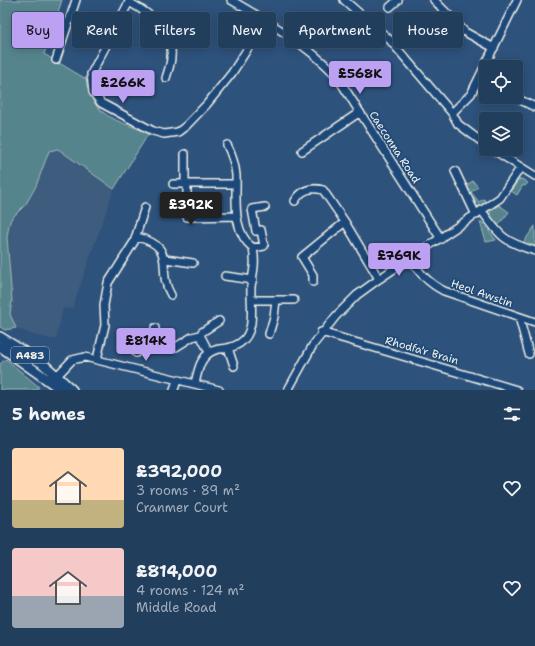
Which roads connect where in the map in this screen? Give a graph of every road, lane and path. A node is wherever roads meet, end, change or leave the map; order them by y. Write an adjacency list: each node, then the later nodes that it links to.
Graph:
1 (76, 0): 14 (street)
2 (231, 0): 10 (street, Caeconna Road)
3 (344, 0): 20 (street)
4 (398, 0): 8 (street)
5 (434, 0): 9 (street)
6 (517, 0): 13 (street)
7 (129, 1): 12 (street); 15 (street)
8 (390, 7)
9 (445, 11): 13 (street)
10 (252, 12)
11 (276, 27): 19 (street, Caeconna Road)
12 (248, 48)
13 (494, 48): 16 (street)
14 (56, 60)
15 (166, 78)
16 (478, 80): 20 (street)
17 (523, 101): 18 (street)
18 (535, 107)
19 (360, 112): 23 (street); 39 (street, Caeconna Road)
20 (452, 113): 21 (street)
21 (479, 140)
22 (227, 145): 30 (street)
23 (302, 151)
24 (185, 154): 31 (street)
25 (503, 156): 26 (street)
26 (521, 168): 28 (street); 35 (street)
27 (455, 171): 35 (street)
28 (535, 176)
29 (173, 184): 31 (street)
30 (235, 184): 31 (street); 36 (street)
31 (186, 187): 36 (street)
32 (295, 200): 37 (street)
33 (265, 206): 40 (street)
34 (145, 207): 38 (street)
35 (479, 213): 39 (street); 41 (street)
36 (236, 216): 40 (street)
37 (345, 222): 46 (street); 48 (street)
38 (137, 237): 42 (street); 67 (street)
39 (441, 239): 43 (street)
40 (253, 248): 47 (street)
41 (535, 251)
42 (165, 259): 44 (street); 49 (street)
43 (410, 259): 46 (street); 53 (street, Heol Awstin)
44 (193, 263)
45 (225, 276): 47 (street)
46 (379, 279): 57 (street)
47 (253, 280): 50 (street)
48 (313, 282)
49 (171, 295)
50 (252, 300): 51 (street); 63 (street)
51 (276, 300): 52 (street); 58 (street)
52 (294, 300)
53 (519, 317): 55 (street, Heol Awstin); 64 (street)
54 (219, 321): 59 (street)
55 (535, 322)
56 (155, 328): 61 (street)
57 (321, 332): 76 (street); 77 (street, Rhodfa'r Brain)
58 (269, 334)
59 (200, 335): 61 (street); 65 (street)
60 (0, 337): 69 (main road, A483)
61 (154, 342): 66 (street)
62 (0, 346): 69 (main road, A483)
63 (228, 348): 65 (street); 68 (street)
64 (531, 349)
65 (209, 352): 71 (street)
66 (136, 353)
67 (97, 359): 69 (street); 70 (street)
68 (234, 366)
69 (55, 378): 72 (main road, A483); 73 (main road, A483)
70 (177, 380): 71 (street); 74 (street)
71 (195, 384): 75 (street)
72 (62, 390)
73 (72, 390)
74 (174, 390)
75 (220, 390)
76 (288, 390)
77 (517, 390)

